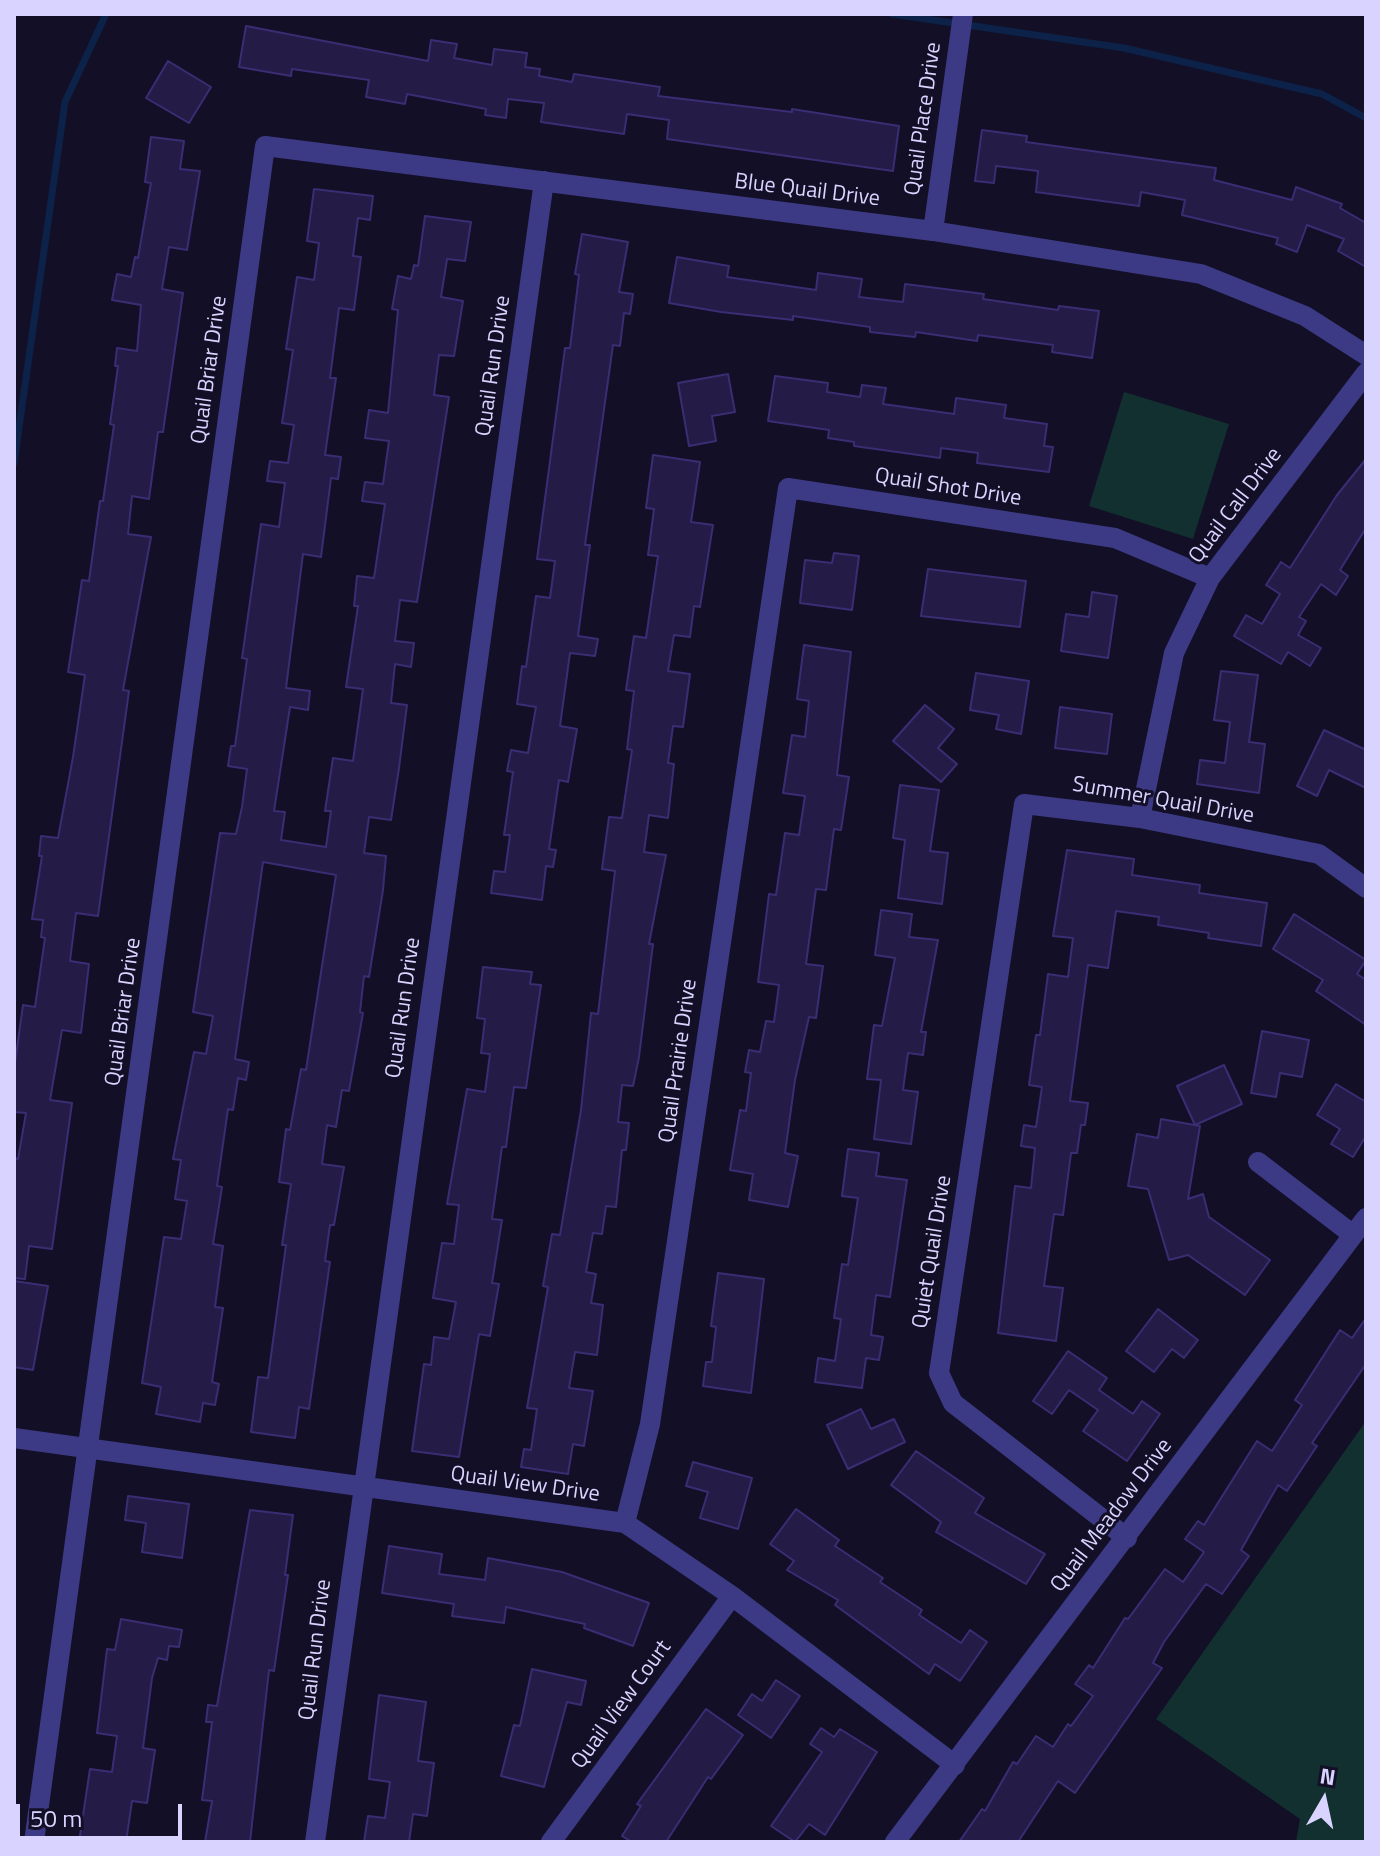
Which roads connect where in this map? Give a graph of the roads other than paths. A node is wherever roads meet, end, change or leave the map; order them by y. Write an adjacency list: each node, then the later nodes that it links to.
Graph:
1 (963, 14): 4 (street, Quail Place Drive)
2 (544, 181): 3 (street, Blue Quail Drive); 4 (street, Blue Quail Drive); 17 (street, Quail Run Drive)
3 (259, 189): 16 (street, Quail Briar Drive)
4 (933, 231): 5 (street, Blue Quail Drive)
5 (1366, 355)
6 (1366, 373): 7 (street, Quail Call Drive)
7 (1210, 578): 8 (street, Quail Shot Drive); 9 (street, Quail Call Drive)
8 (771, 604): 18 (street, Quail Prairie Drive)
9 (1140, 818): 10 (street, Summer Quail Drive); 11 (street, Summer Quail Drive)
10 (1012, 887): 19 (street, Quiet Quail Drive)
11 (1366, 888)
12 (1258, 1162): 14 (street)
13 (1366, 1218): 14 (street, Quail Meadow Drive)
14 (1352, 1234): 19 (street, Quail Meadow Drive)
15 (14, 1438): 16 (street, Quail View Drive)
16 (89, 1448): 17 (street, Quail View Drive); 22 (street, Quail Briar Drive)
17 (362, 1487): 18 (street, Quail View Drive); 23 (street, Quail Run Drive)
18 (625, 1523): 20 (street, Quail View Drive)
19 (1127, 1538): 21 (street, Quail Meadow Drive)
20 (732, 1596): 21 (street, Quail View Drive); 24 (street, Quail View Court)
21 (955, 1765): 25 (street, Quail Meadow Drive)
22 (34, 1842)
23 (315, 1842)
24 (551, 1842)
25 (895, 1842)

